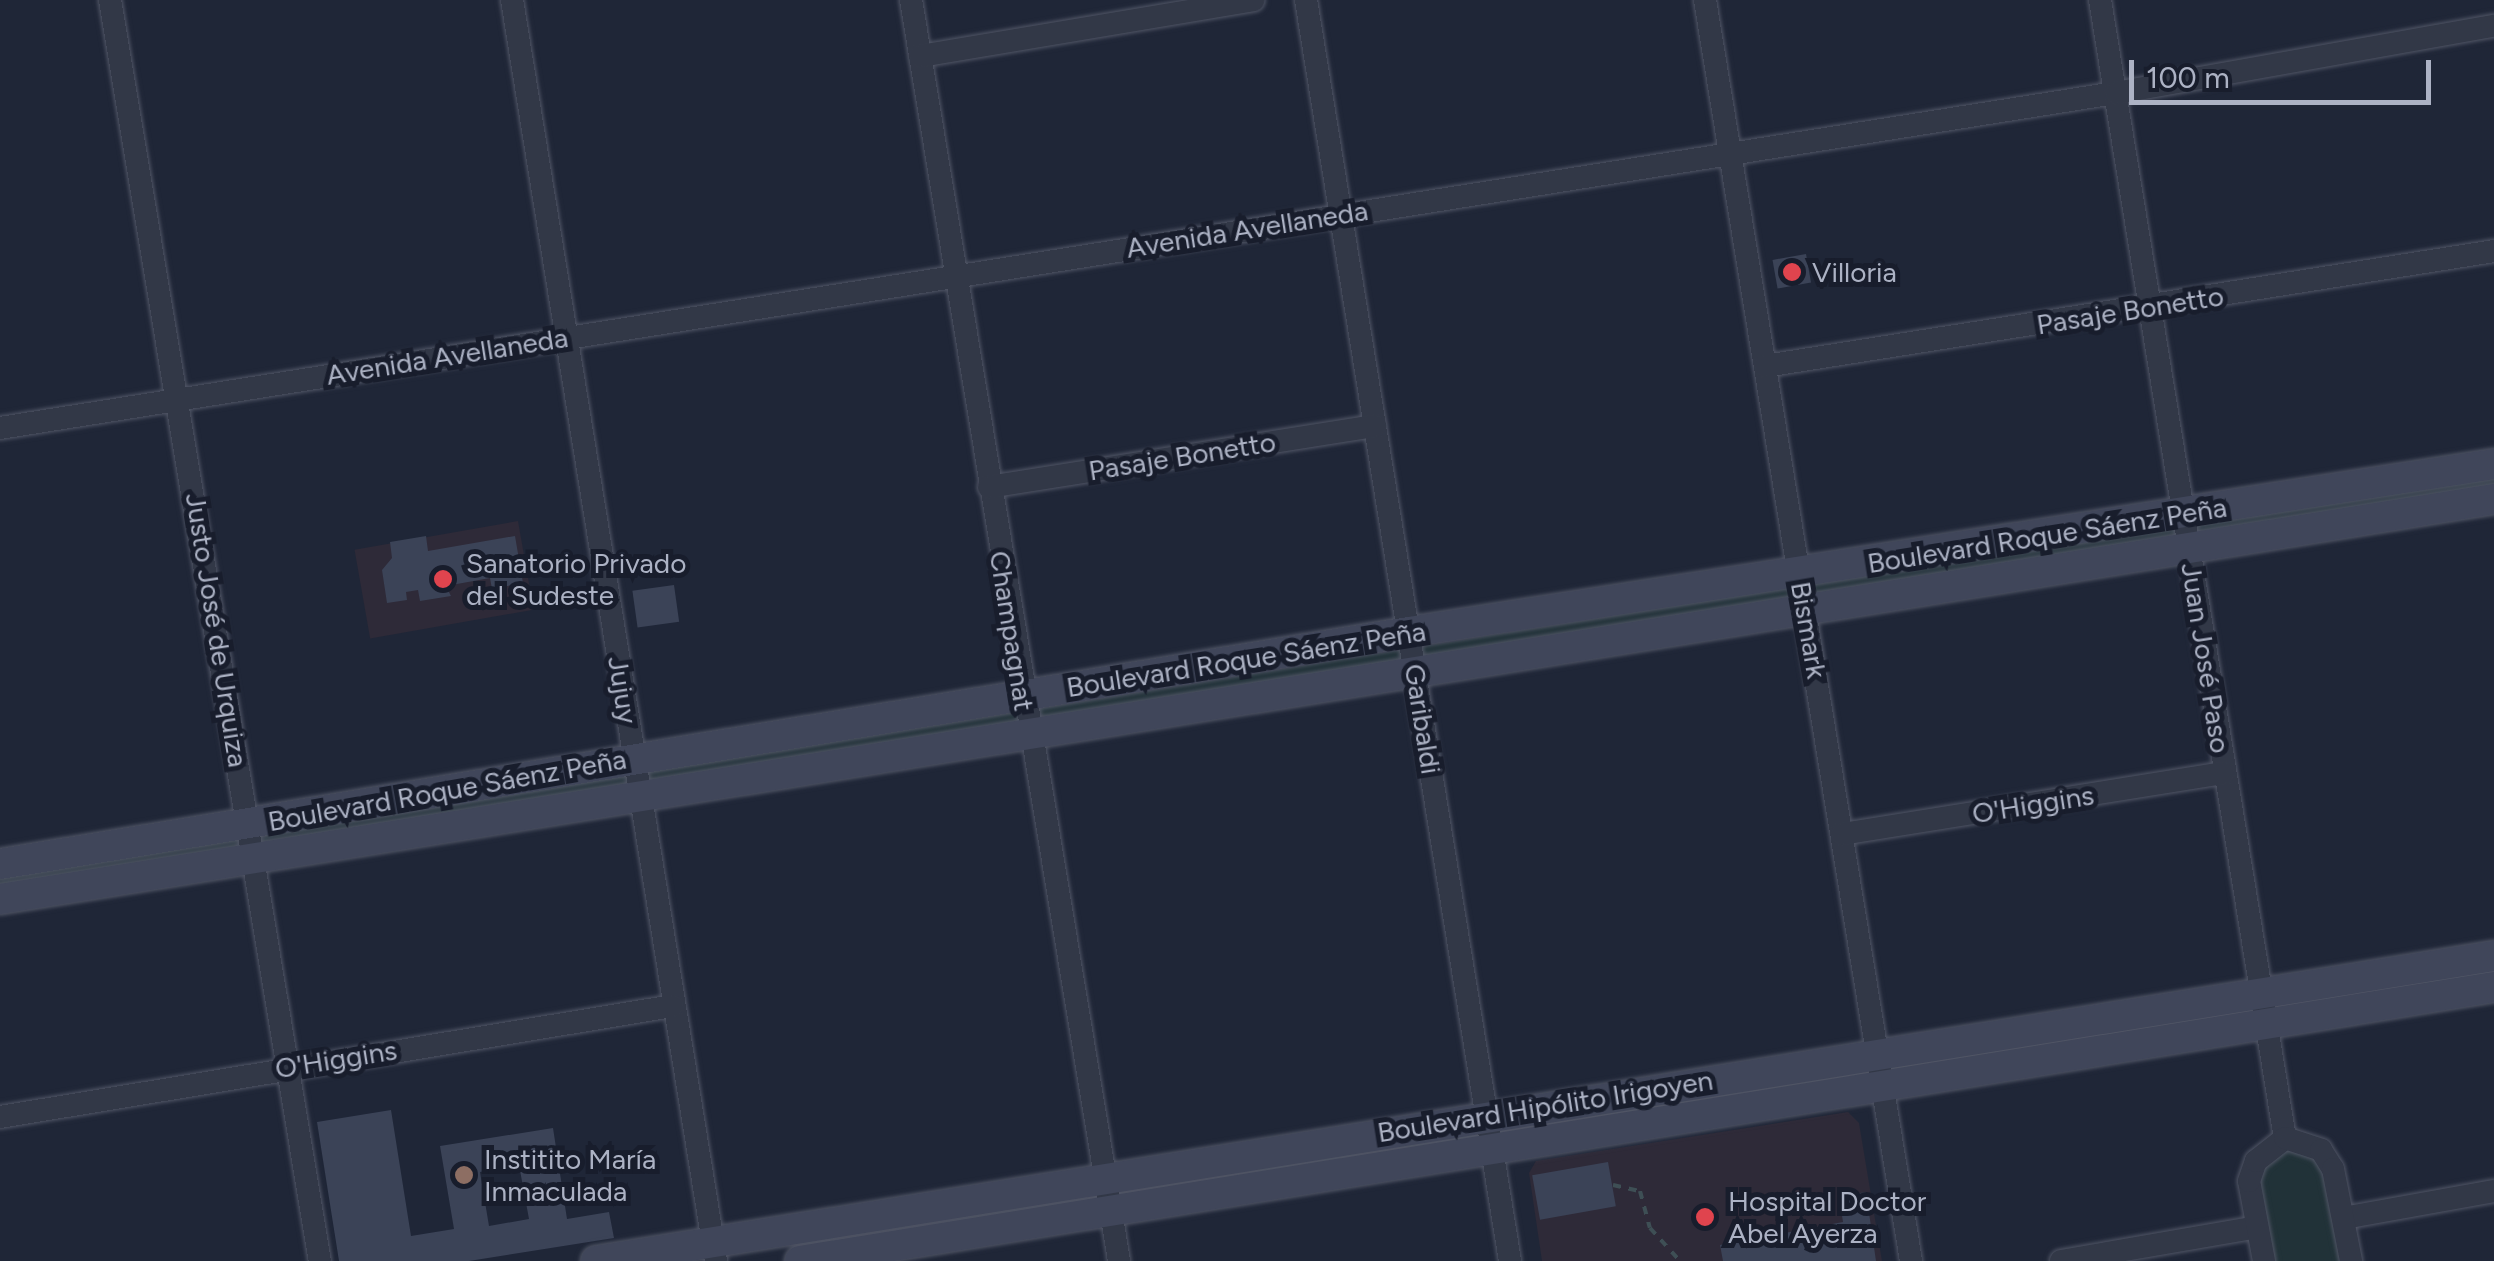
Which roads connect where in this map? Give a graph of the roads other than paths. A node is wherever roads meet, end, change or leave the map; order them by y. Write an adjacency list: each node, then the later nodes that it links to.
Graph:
1 (110, 0): 18 (street, Justo José de Urquiza)
2 (512, 0): 16 (street, Jujuy)
3 (911, 0): 9 (street, Champagnat)
4 (1253, 0): 9 (street)
5 (1306, 0): 12 (street, Garibaldi)
6 (1705, 0): 11 (street, Bismark)
7 (2100, 0): 10 (street, Juan José Paso)
8 (2494, 26): 10 (street, Avenida Avellaneda)
9 (920, 56): 14 (street, Champagnat)
10 (2116, 92): 11 (street, Avenida Avellaneda); 15 (street, Juan José Paso)
11 (1730, 153): 12 (street, Avenida Avellaneda); 17 (street, Bismark)
12 (1341, 215): 14 (street, Avenida Avellaneda); 19 (street, Garibaldi)
13 (2494, 252): 15 (street, Pasaje Bonetto)
14 (955, 274): 16 (street, Avenida Avellaneda); 22 (street, Champagnat)
15 (2150, 307): 17 (street, Pasaje Bonetto); 24 (street, Juan José Paso)
16 (567, 337): 18 (street, Avenida Avellaneda); 32 (street, Jujuy)
17 (1765, 366): 26 (street, Bismark)
18 (180, 399): 20 (street, Avenida Avellaneda); 35 (street, Justo José de Urquiza)
19 (1375, 426): 22 (street, Pasaje Bonetto); 28 (street, Garibaldi)
20 (0, 428)
21 (2494, 464): 24 (street, Boulevard Roque Sáenz Peña)
22 (988, 487): 30 (street, Champagnat)
23 (2494, 499): 25 (street, Boulevard Roque Sáenz Peña)
24 (2186, 513): 25 (street, Juan José Paso); 26 (street, Boulevard Roque Sáenz Peña)
25 (2190, 547): 27 (street, Boulevard Roque Sáenz Peña); 33 (street, Juan José Paso)
26 (1800, 573): 27 (street, Bismark); 28 (street, Boulevard Roque Sáenz Peña)
27 (1806, 607): 29 (street, Boulevard Roque Sáenz Peña); 36 (street, Bismark)
28 (1409, 632): 29 (street, Garibaldi); 30 (street, Boulevard Roque Sáenz Peña)
29 (1414, 669): 31 (street, Boulevard Roque Sáenz Peña); 46 (street, Garibaldi)
30 (1022, 695): 31 (street, Champagnat); 32 (street, Boulevard Roque Sáenz Peña)
31 (1029, 732): 34 (street, Boulevard Roque Sáenz Peña); 50 (street, Champagnat)
32 (634, 758): 34 (street, Jujuy); 35 (street, Boulevard Roque Sáenz Peña)
33 (2224, 773): 36 (street, O'Higgins); 43 (street, Juan José Paso)
34 (639, 792): 37 (street, Boulevard Roque Sáenz Peña); 42 (street, Jujuy)
35 (248, 824): 37 (street, Justo José de Urquiza); 38 (street, Boulevard Roque Sáenz Peña)
36 (1842, 834): 45 (street, Bismark)
37 (253, 857): 39 (street, Boulevard Roque Sáenz Peña); 44 (street, Justo José de Urquiza)
38 (0, 864)
39 (0, 899)
40 (2494, 956): 43 (street, Boulevard Hipólito Irigoyen)
41 (2494, 986): 43 (street, Boulevard Hipólito Irigoyen)
42 (672, 1006): 44 (street, O'Higgins); 55 (street, Jujuy)
43 (2263, 1008): 45 (street, Boulevard Hipólito Irigoyen); 48 (street, Juan José Paso)
44 (287, 1066): 47 (street, O'Higgins); 56 (street, Justo José de Urquiza)
45 (1877, 1069): 46 (street, Boulevard Hipólito Irigoyen); 49 (street, Boulevard Hipólito Irigoyen); 61 (street, Bismark)
46 (1487, 1115): 49 (street, Garibaldi); 50 (street, Boulevard Hipólito Irigoyen)
47 (0, 1117)
48 (2285, 1138): 53 (street); 54 (street)
49 (1492, 1147): 52 (street, Boulevard Hipólito Irigoyen); 60 (street, Garibaldi)
50 (1106, 1178): 52 (street, Champagnat); 55 (street, Boulevard Hipólito Irigoyen)
51 (2494, 1191): 53 (street)
52 (1111, 1210): 58 (street, Boulevard Hipólito Irigoyen); 59 (street, Champagnat)
53 (2344, 1218): 64 (street)
54 (2257, 1227): 62 (street); 63 (street)
55 (714, 1252): 57 (street, Boulevard Hipólito Irigoyen)
56 (320, 1261)
57 (596, 1261)
58 (800, 1261)
59 (1119, 1261)
60 (1510, 1261)
61 (1911, 1261)
62 (2061, 1261)
63 (2264, 1261)
64 (2351, 1261)

